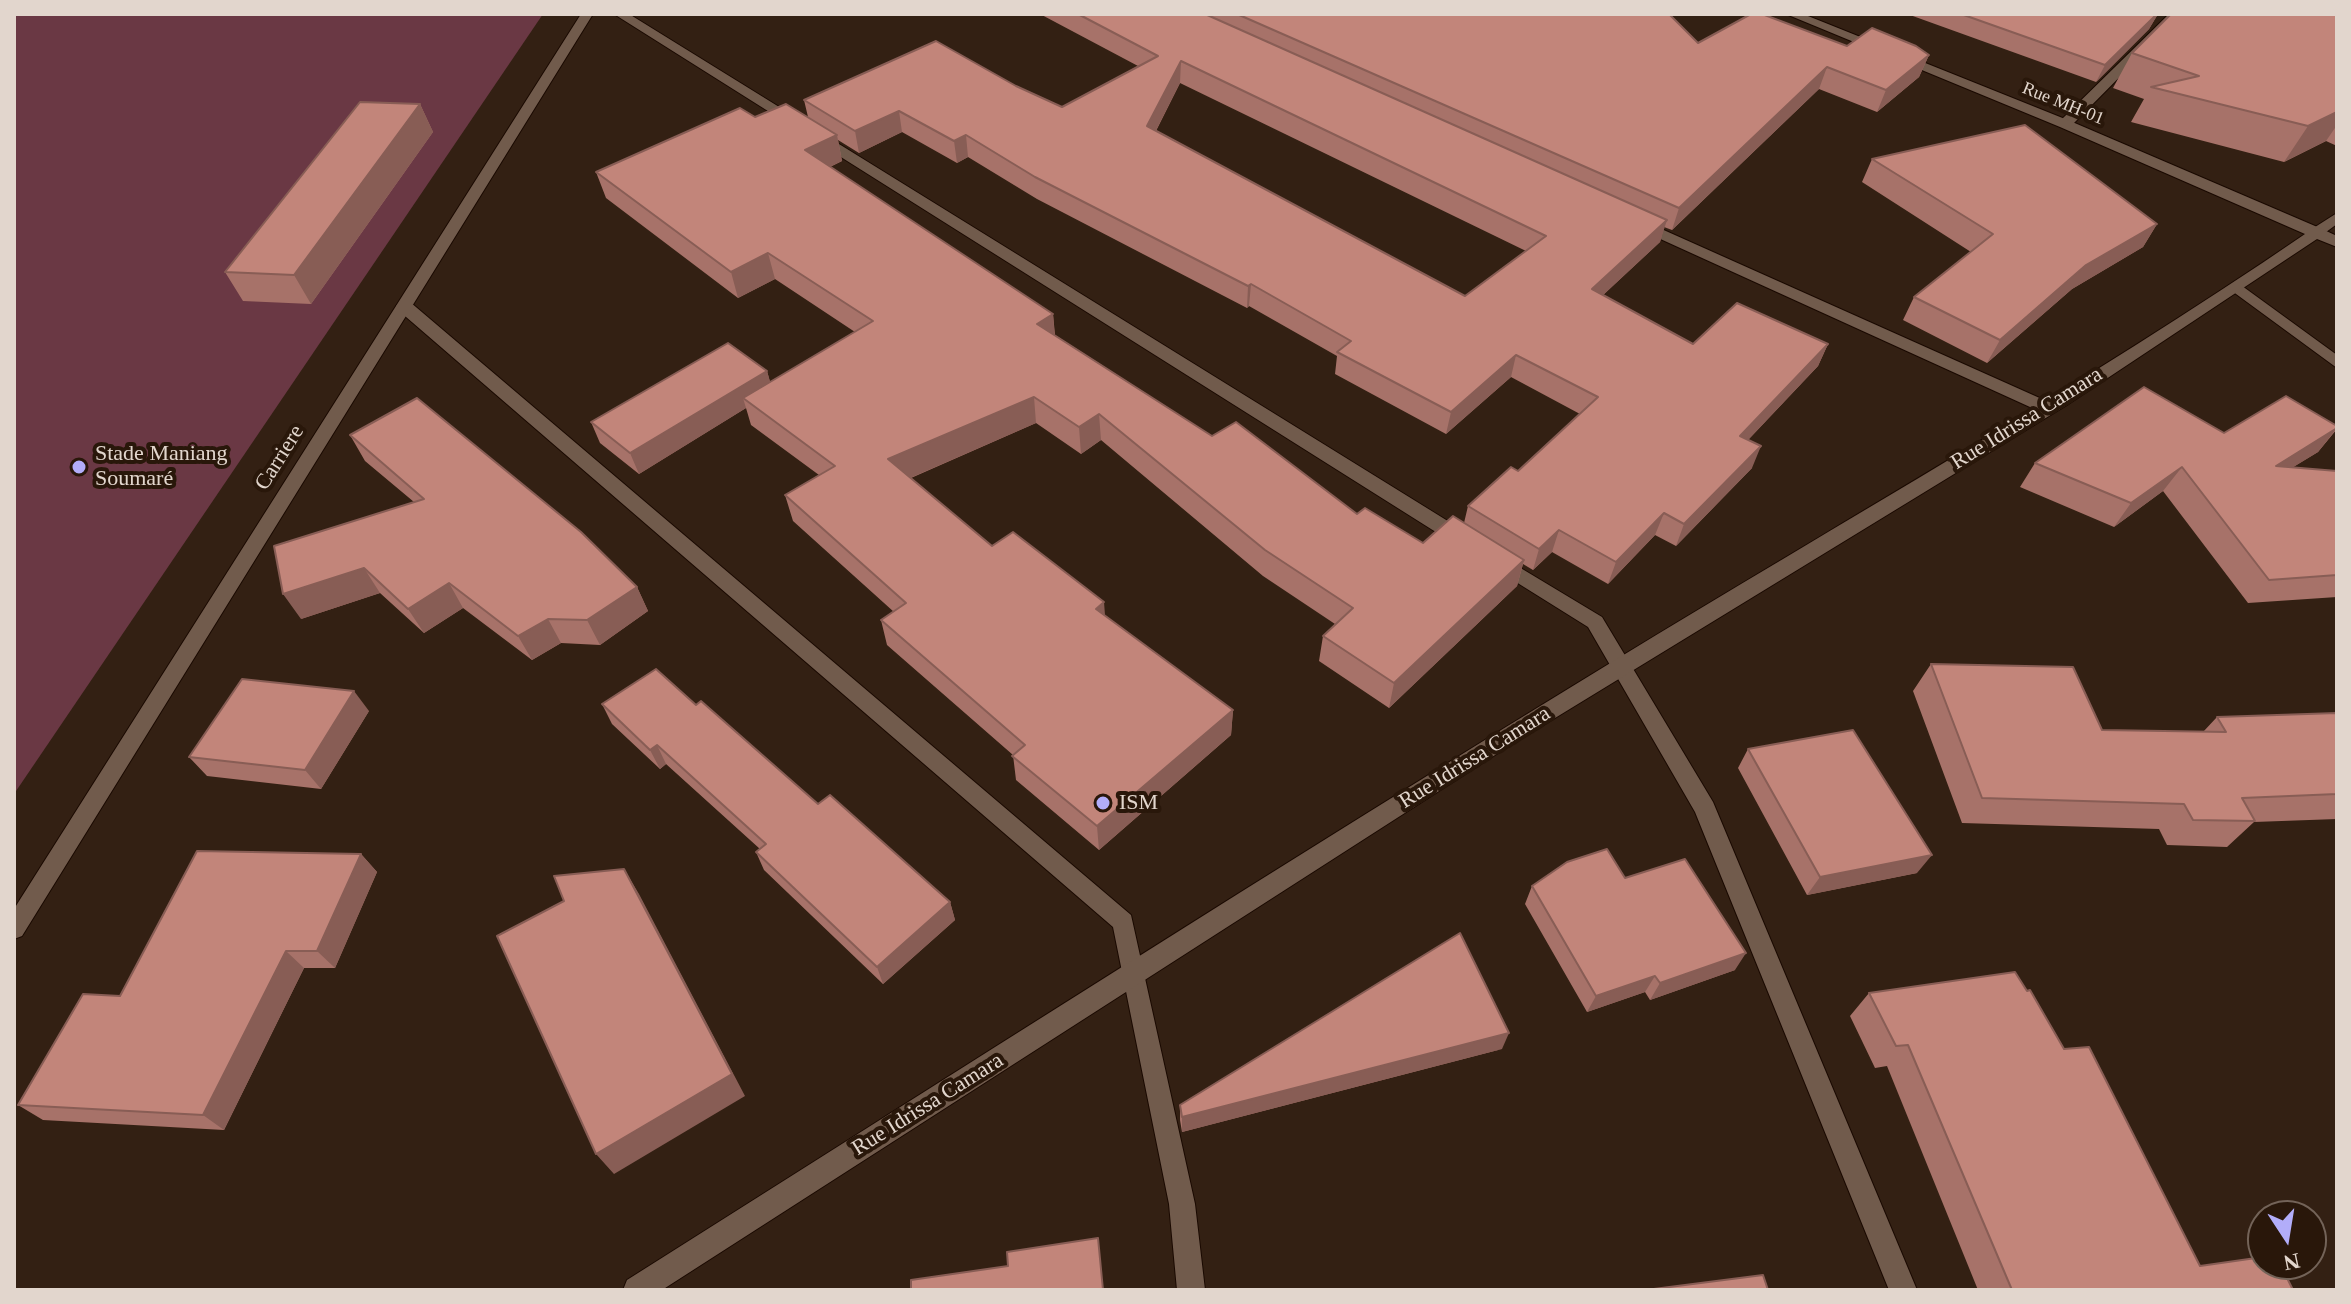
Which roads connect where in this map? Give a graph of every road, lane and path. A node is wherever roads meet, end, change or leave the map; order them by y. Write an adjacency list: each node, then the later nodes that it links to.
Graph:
1 (587, 14): 11 (street, Carriere)
2 (620, 14): 14 (street)
3 (1792, 14): 5 (street, Rue MH-01)
4 (2176, 14): 5 (street)
5 (2065, 124): 8 (street, Rue MH-01)
6 (2337, 217): 8 (street, Rue Idrissa Camara)
7 (1624, 218): 13 (street)
8 (2317, 232): 9 (street, Rue MH-01); 10 (street, Rue Idrissa Camara)
9 (2337, 242)
10 (2238, 288): 12 (street); 13 (street, Rue Idrissa Camara)
11 (404, 306): 15 (street, Carriere); 16 (street)
12 (2337, 363)
13 (2047, 408): 14 (street, Rue Idrissa Camara)
14 (1621, 666): 16 (street, Rue Idrissa Camara); 19 (street)
15 (14, 929)
16 (1134, 975): 17 (street, Rue Idrissa Camara); 18 (street)
17 (637, 1290)
18 (1191, 1290)
19 (1903, 1290)

